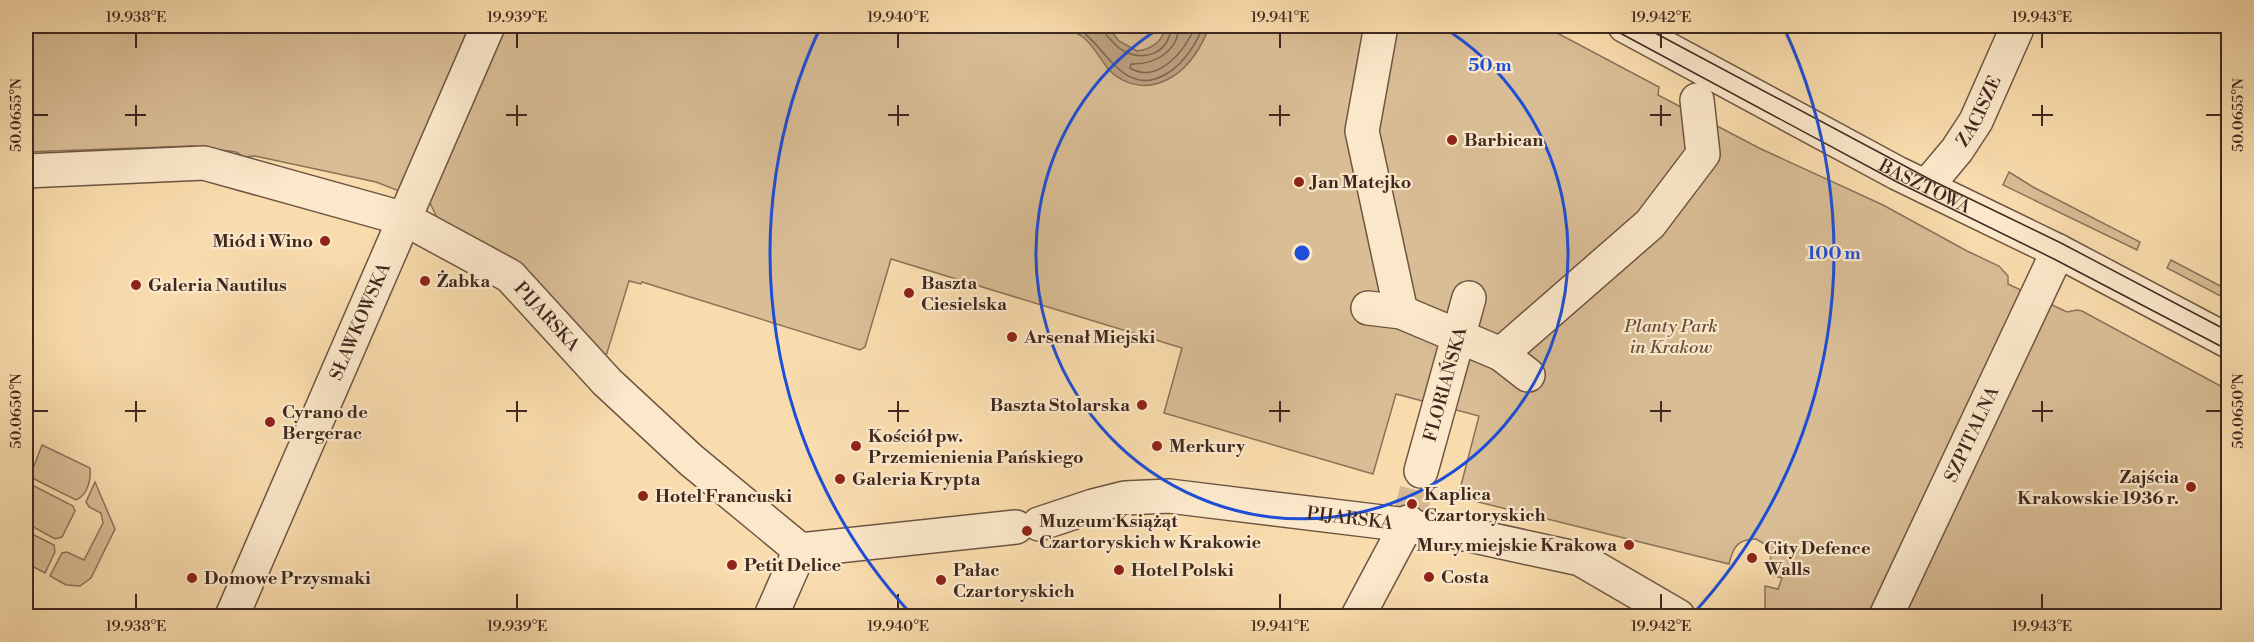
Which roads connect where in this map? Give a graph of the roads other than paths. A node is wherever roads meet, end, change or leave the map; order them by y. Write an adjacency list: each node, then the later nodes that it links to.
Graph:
1 (488, 26): 8 (street, SŁAWKOWSKA)
2 (1381, 26): 12 (street)
3 (1625, 26): 7 (street, BASZTOWA)
4 (2018, 26): 7 (street, ZACISZE)
5 (1697, 100): 15 (street)
6 (26, 171): 8 (street, PIJARSKA)
7 (1926, 187): 9 (street, BASZTOWA)
8 (405, 219): 19 (street, PIJARSKA); 20 (street, SŁAWKOWSKA)
9 (2058, 252): 14 (street, BASZTOWA); 24 (street, SZPITALNA)
10 (1469, 298): 13 (street, FLORIAŃSKA)
11 (1368, 308): 12 (street)
12 (1401, 312): 13 (street)
13 (1458, 336): 15 (street); 17 (street, FLORIAŃSKA)
14 (2229, 341)
15 (1501, 354): 16 (street)
16 (1528, 375)
17 (1420, 471)
18 (1407, 523): 19 (street, PIJARSKA); 22 (street); 23 (street, PIJARSKA)
19 (800, 550): 21 (street)
20 (232, 616)
21 (771, 616)
22 (1358, 616)
23 (1678, 616)
24 (1886, 616)

